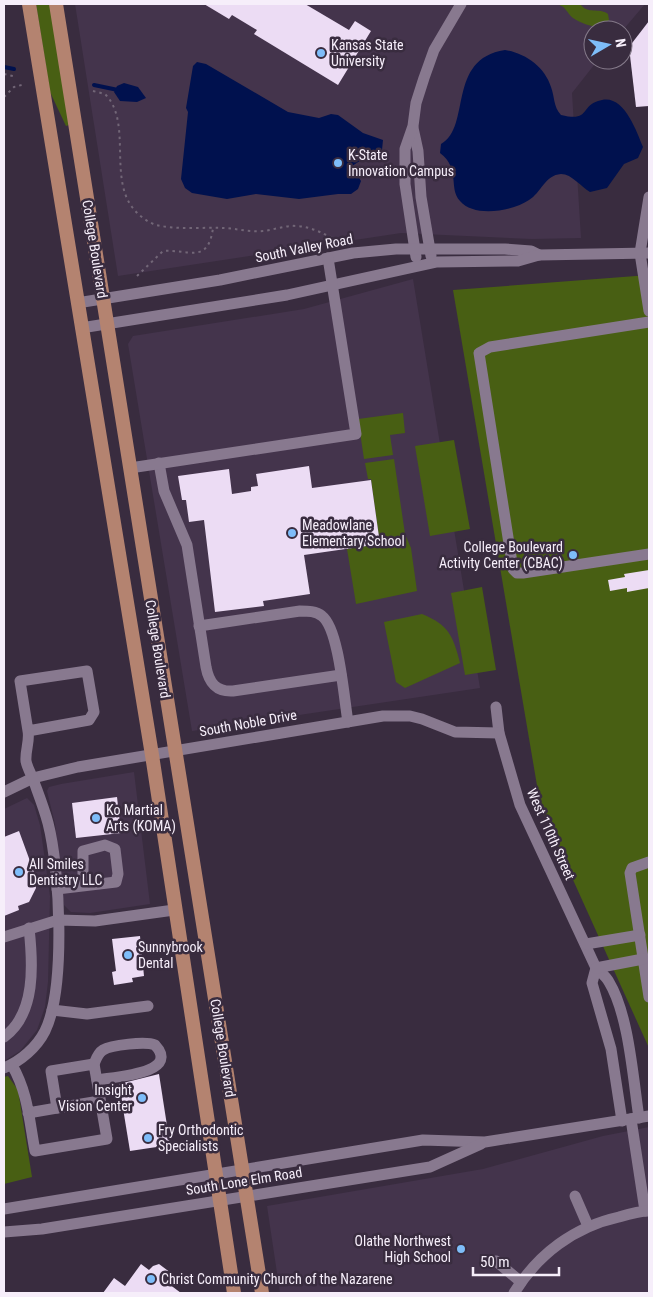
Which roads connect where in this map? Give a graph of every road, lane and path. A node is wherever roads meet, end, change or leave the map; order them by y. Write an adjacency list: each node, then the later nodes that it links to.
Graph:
1 (29, 4): 23 (main road, College Boulevard)
2 (56, 4): 22 (main road, College Boulevard)
3 (458, 5): 9 (street)
4 (4, 74): 5 (path)
5 (13, 76)
6 (25, 84): 8 (path)
7 (93, 91): 11 (path)
8 (4, 97)
9 (413, 126): 13 (street); 14 (street)
10 (649, 196): 15 (street)
11 (213, 228): 12 (path); 20 (path)
12 (345, 243)
13 (416, 249): 14 (street, South Valley Road); 17 (street, South Valley Road); 19 (street)
14 (430, 249): 16 (street, South Valley Road); 18 (street)
15 (645, 253): 16 (street, South Valley Road); 24 (street)
16 (539, 255): 18 (street, South Valley Road)
17 (328, 258): 21 (street); 22 (street, South Valley Road)
18 (432, 263): 19 (street, South Valley Road)
19 (417, 266): 21 (street, South Valley Road)
20 (137, 276)
21 (333, 285): 26 (street, South Valley Road); 28 (street)
22 (103, 298): 23 (street, South Valley Road); 26 (main road, College Boulevard)
23 (77, 303): 27 (main road, College Boulevard)
24 (649, 311)
25 (649, 322): 30 (street)
26 (107, 324): 27 (street, South Valley Road); 29 (main road, College Boulevard)
27 (81, 328): 38 (main road, College Boulevard)
28 (159, 463): 29 (street); 31 (street)
29 (130, 468): 37 (main road, College Boulevard)
30 (649, 554)
31 (199, 626): 32 (street); 32 (street)
32 (341, 675): 34 (street)
33 (496, 707): 36 (street, West 110th Street)
34 (348, 722): 36 (street, South Noble Drive); 37 (street, South Noble Drive)
35 (28, 731): 35 (street); 39 (street)
36 (499, 733): 49 (street, West 110th Street)
37 (174, 751): 38 (street, South Noble Drive); 64 (main road, College Boulevard)
38 (152, 755): 39 (street, South Noble Drive); 44 (main road, College Boulevard)
39 (33, 778): 40 (street, South Noble Drive); 43 (street)
40 (4, 792)
41 (649, 862): 47 (street)
42 (83, 886): 43 (street)
43 (57, 889): 45 (street)
44 (174, 910): 45 (street); 65 (main road, College Boulevard)
45 (58, 920): 46 (street); 54 (street)
46 (29, 928): 48 (street); 55 (street)
47 (640, 935): 49 (street); 50 (street)
48 (4, 938)
49 (586, 944): 51 (street, West 110th Street)
50 (643, 959): 51 (street); 52 (street)
51 (596, 968): 62 (street, West 110th Street); 62 (street, West 110th Street)
52 (649, 997)
53 (148, 1006): 54 (street)
54 (52, 1010): 57 (street)
55 (4, 1037)
56 (94, 1064): 58 (street); 58 (street); 60 (street)
57 (8, 1067): 61 (street)
58 (97, 1080): 59 (street)
59 (100, 1100): 60 (street); 61 (street)
60 (57, 1108): 61 (street)
61 (28, 1113)
62 (636, 1118): 63 (street, South Lone Elm Road); 70 (street)
63 (485, 1142): 64 (street, South Lone Elm Road); 66 (street, South Lone Elm Road)
64 (242, 1169): 65 (street, South Lone Elm Road); 66 (main road, College Boulevard)
65 (216, 1173): 68 (main road, College Boulevard); 69 (street, South Lone Elm Road)
66 (247, 1196): 68 (street, South Lone Elm Road); 76 (main road, College Boulevard)
67 (575, 1196): 71 (street)
68 (220, 1200): 72 (street, South Lone Elm Road); 75 (main road, College Boulevard)
69 (4, 1209)
70 (647, 1211): 71 (street)
71 (588, 1226): 74 (street)
72 (4, 1232)
73 (496, 1261): 74 (street)
74 (521, 1282): 77 (street)
75 (234, 1293)
76 (262, 1293)
77 (514, 1293)

